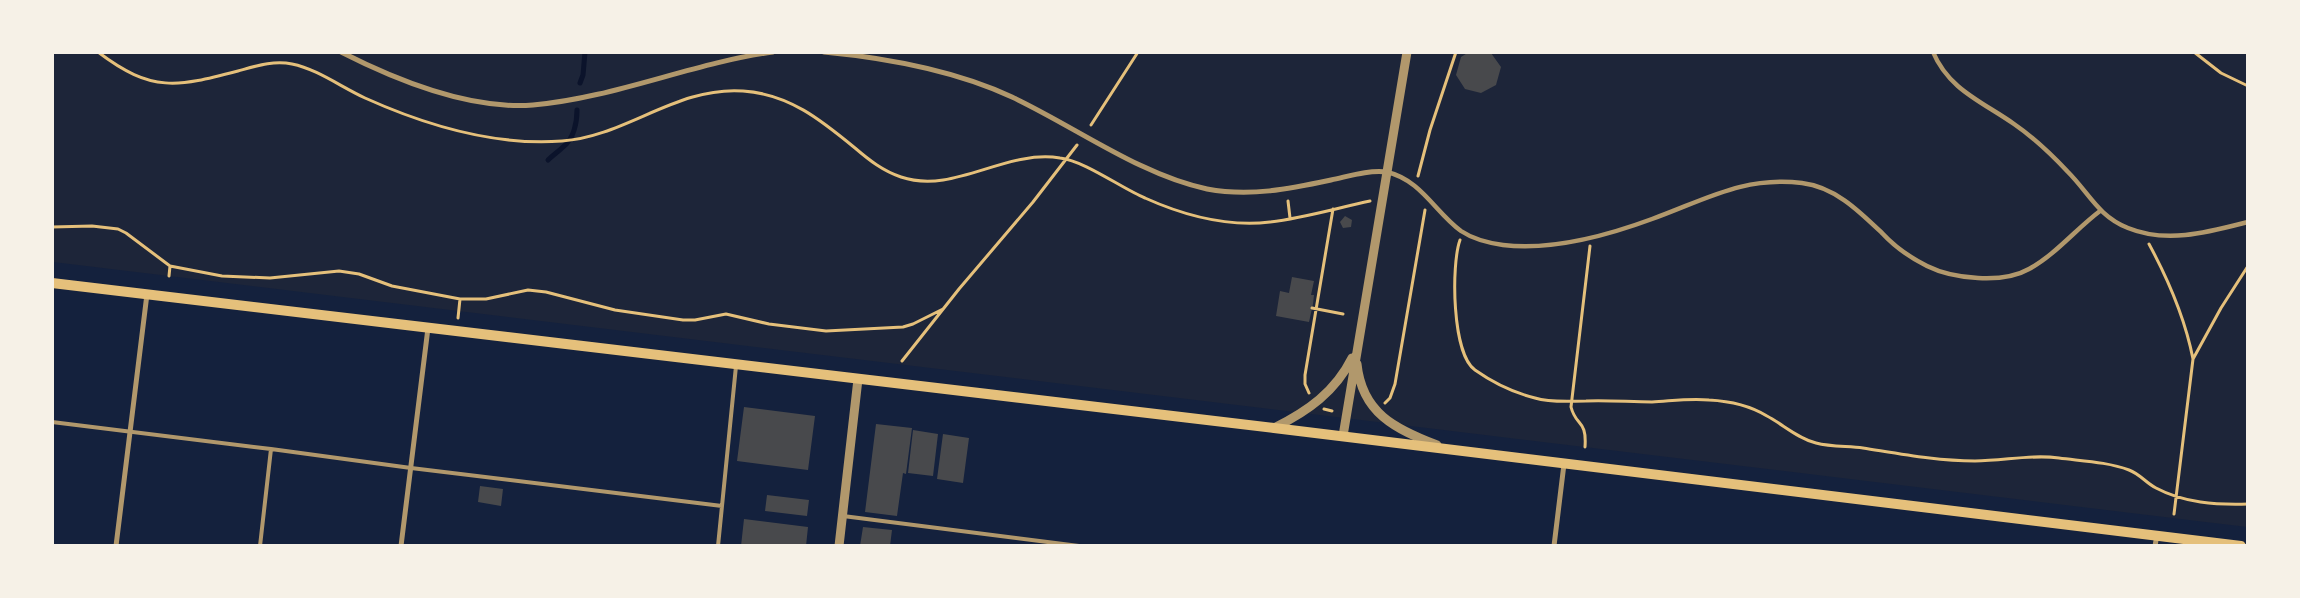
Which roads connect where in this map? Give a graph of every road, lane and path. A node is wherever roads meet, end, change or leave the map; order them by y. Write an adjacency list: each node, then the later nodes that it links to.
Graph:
1 (98, 52): 13 (path)
2 (341, 52): 3 (street)
3 (773, 52)
4 (824, 52): 14 (street)
5 (1138, 52): 11 (path)
6 (1407, 52): 14 (street)
7 (1456, 52): 15 (path)
8 (1932, 52): 20 (street)
9 (2194, 52): 10 (path)
10 (2248, 86)
11 (1091, 125)
12 (1077, 145): 13 (path)
13 (1067, 159): 21 (path); 33 (path)
14 (1387, 172): 15 (street); 38 (street)
15 (1415, 186): 16 (street)
16 (1427, 197): 24 (street); 45 (path)
17 (1288, 200): 21 (path)
18 (1360, 203): 19 (path)
19 (1333, 209): 21 (path); 34 (path)
20 (2100, 211): 25 (street); 26 (street)
21 (1290, 218)
22 (2248, 222): 25 (street)
23 (52, 227): 27 (path)
24 (1463, 232): 26 (street); 44 (path)
25 (2142, 232): 39 (path)
26 (1592, 236): 44 (path)
27 (170, 266): 29 (path); 32 (path)
28 (2248, 266): 39 (path)
29 (169, 276)
30 (52, 283): 31 (main road)
31 (147, 294): 37 (main road); 48 (street)
32 (460, 300): 33 (path); 36 (path)
33 (943, 309): 40 (path)
34 (1314, 309): 35 (path); 43 (path)
35 (1343, 314)
36 (458, 318)
37 (428, 327): 41 (main road); 54 (street)
38 (1356, 352): 47 (street); 49 (street); 52 (street)
39 (2193, 359): 55 (path)
40 (902, 361)
41 (737, 364): 42 (main road); 57 (lane)
42 (858, 379): 47 (main road); 59 (street)
43 (1312, 397)
44 (1571, 401): 50 (path); 55 (path)
45 (1382, 406)
46 (52, 422): 48 (lane)
47 (1274, 428): 49 (main road)
48 (130, 432): 51 (lane); 61 (street)
49 (1343, 436): 52 (main road)
50 (1585, 447)
51 (271, 448): 54 (lane); 62 (lane)
52 (1448, 450): 53 (main road)
53 (1564, 464): 60 (main road); 67 (street)
54 (411, 468): 57 (lane); 63 (street)
55 (2176, 497): 56 (path); 58 (path)
56 (2248, 504)
57 (722, 506): 64 (lane)
58 (2174, 514)
59 (843, 516): 65 (street); 66 (lane)
60 (2156, 540): 68 (main road)
61 (116, 546)
62 (260, 546)
63 (401, 546)
64 (718, 546)
65 (839, 546)
66 (1079, 546)
67 (1554, 546)
68 (2241, 546)

